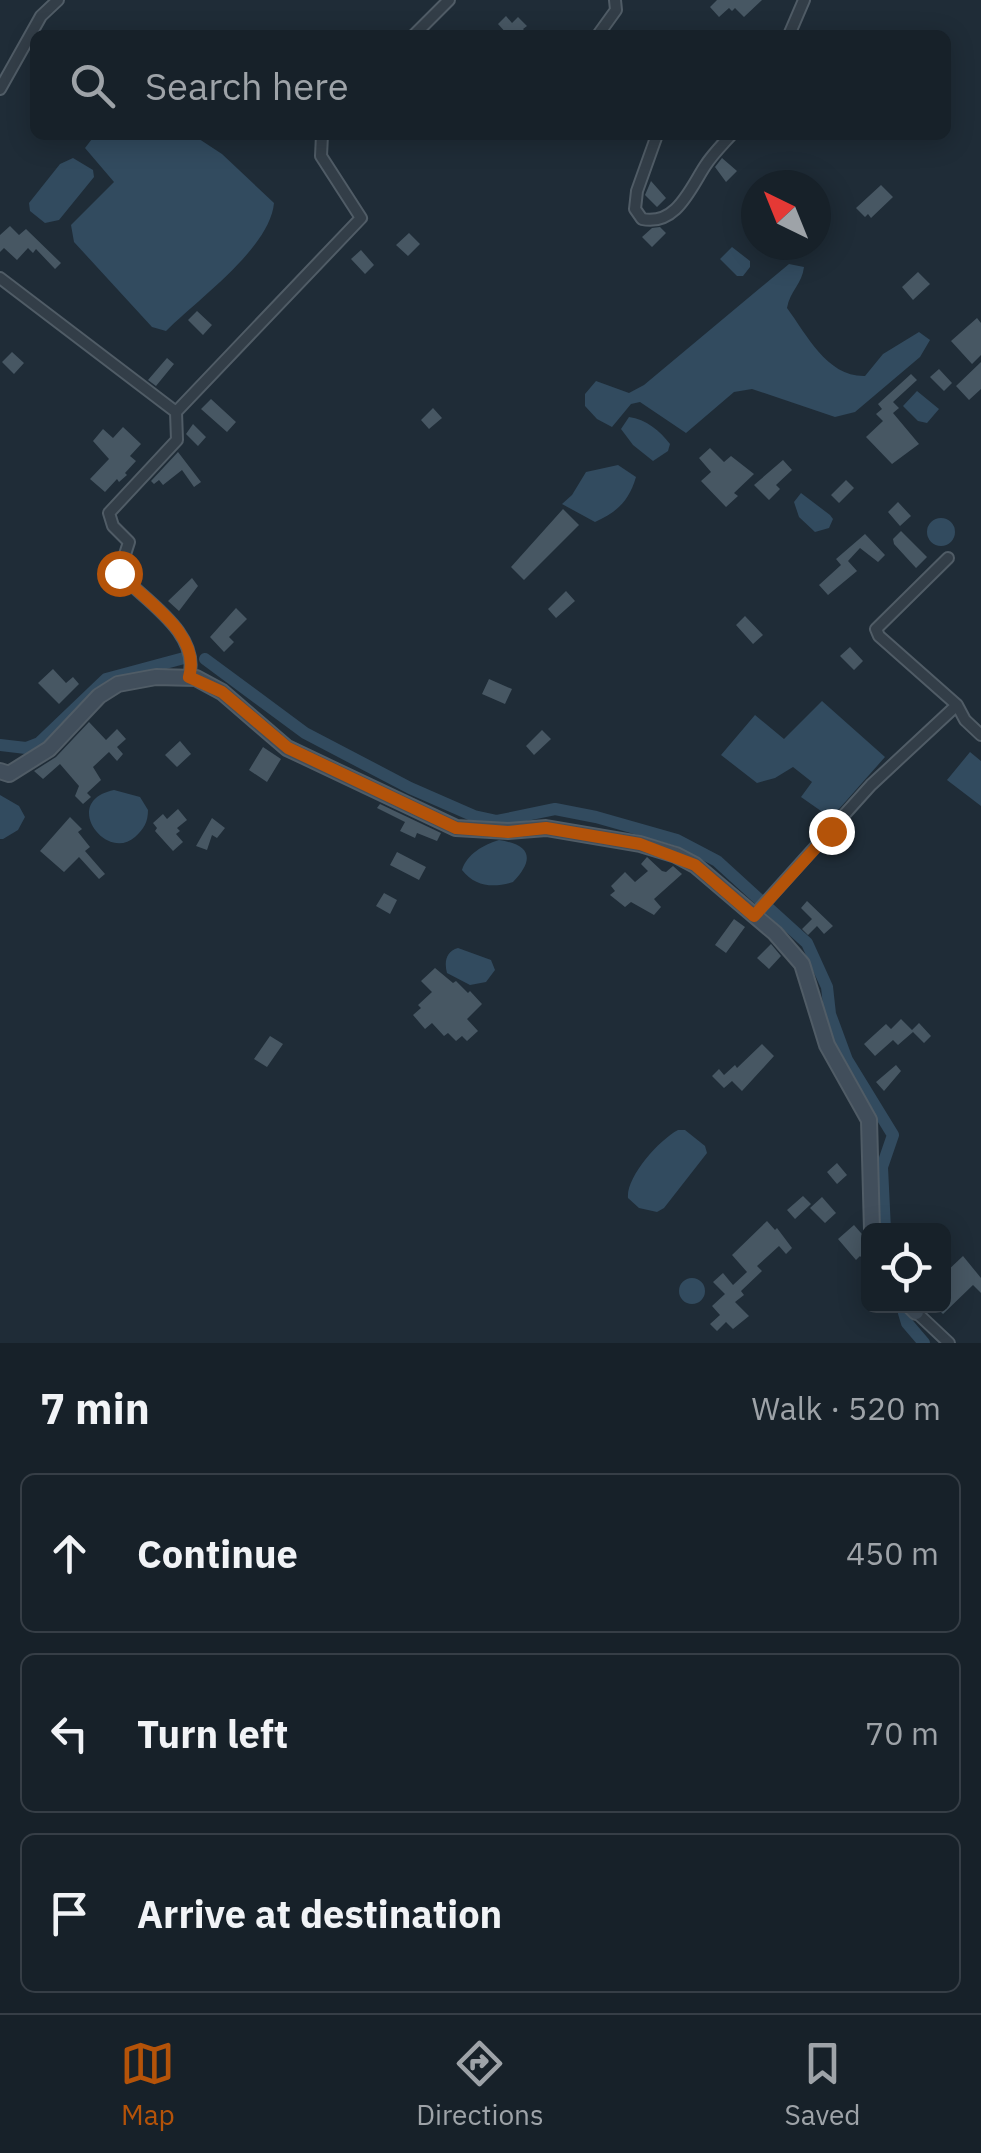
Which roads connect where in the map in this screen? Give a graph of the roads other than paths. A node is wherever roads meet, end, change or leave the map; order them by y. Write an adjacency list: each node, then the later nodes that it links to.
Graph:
1 (58, 0): 5 (street)
2 (449, 0): 6 (street)
3 (615, 0): 7 (street)
4 (804, 0): 8 (street)
5 (33, 30)
6 (419, 30)
7 (602, 30)
8 (791, 30)
9 (30, 36): 10 (street)
10 (0, 90)
11 (322, 140): 15 (street)
12 (654, 140): 13 (street)
13 (727, 140)
14 (0, 278): 15 (street)
15 (176, 412): 17 (street)
16 (948, 558): 18 (street)
17 (189, 677): 20 (street); 21 (street)
18 (957, 705): 19 (street); 21 (street)
19 (981, 735)
20 (0, 771)
21 (754, 916): 22 (street)
22 (872, 1223)
23 (917, 1313): 24 (street)
24 (948, 1343)

